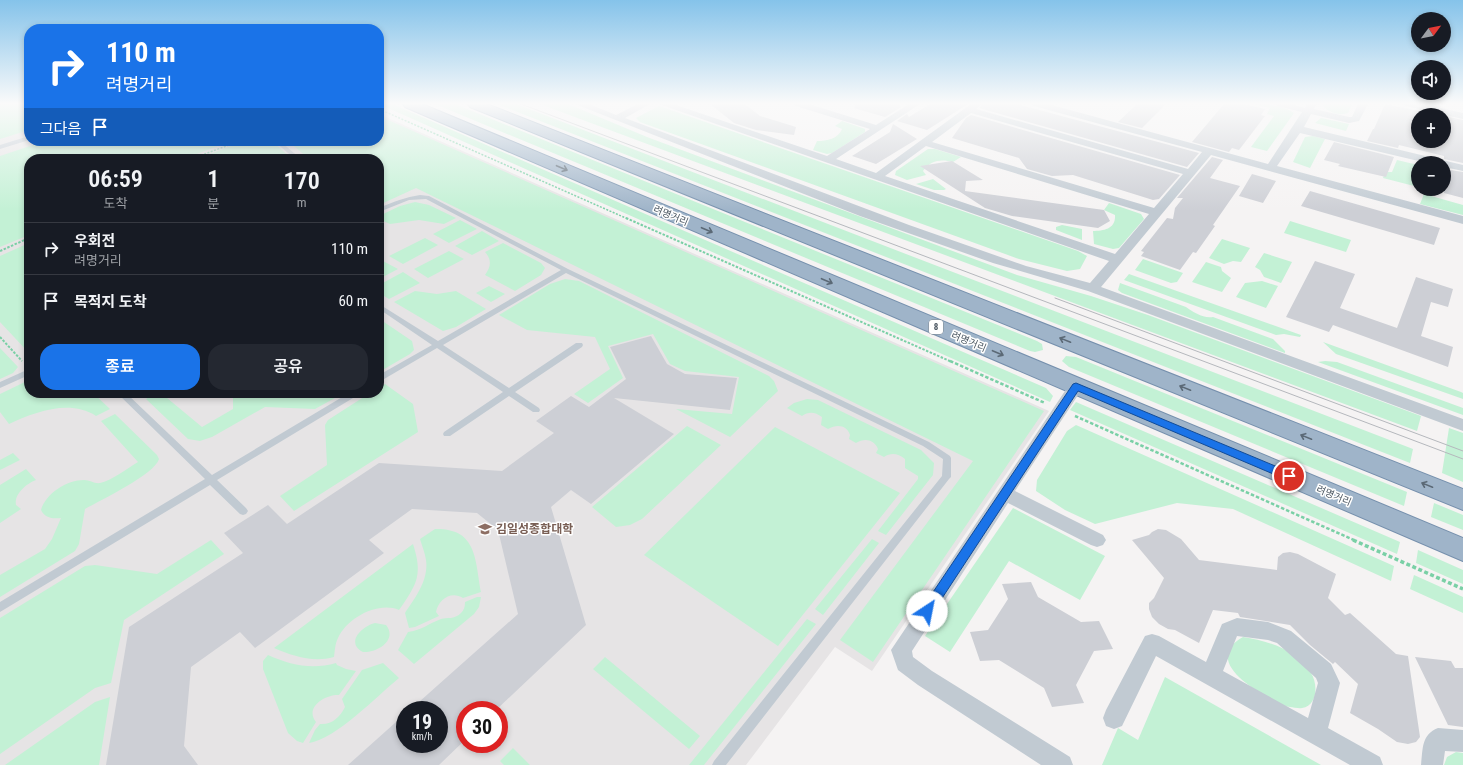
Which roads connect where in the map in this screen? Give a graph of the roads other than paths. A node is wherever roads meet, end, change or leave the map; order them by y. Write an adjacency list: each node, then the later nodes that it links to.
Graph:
1 (24, 140): 14 (lane)
2 (494, 140): 36 (highway, 려명거리 / 8, one-way to 36)
3 (564, 140): 45 (highway, one-way to 3)
4 (672, 140): 29 (street)
5 (769, 140): 18 (street)
6 (859, 140): 18 (street)
7 (929, 140): 12 (street)
8 (1081, 140): 22 (street)
9 (1168, 140): 15 (street)
10 (1291, 140): 20 (street)
11 (1343, 140): 17 (street)
12 (926, 142): 23 (street); 25 (street)
13 (283, 146): 16 (lane)
14 (0, 147)
15 (1209, 151): 20 (street); 22 (street)
16 (292, 154)
17 (1411, 156)
18 (828, 160): 23 (street)
19 (1451, 165): 21 (street)
20 (1271, 168): 26 (street)
21 (1463, 168)
22 (1190, 173): 25 (street)
23 (877, 177): 27 (street)
24 (384, 208): 28 (lane)
25 (1157, 213): 27 (street)
26 (1463, 220)
27 (1116, 259): 29 (street)
28 (566, 270): 32 (lane); 54 (lane)
29 (1093, 288): 41 (street)
30 (384, 309): 32 (lane)
31 (579, 344): 37 (lane)
32 (437, 345): 34 (lane); 37 (lane)
33 (24, 374): 35 (lane)
34 (384, 376)
35 (0, 385)
36 (1076, 386): 44 (street); 48 (highway, 려명거리 / 8)
37 (509, 392): 40 (lane); 42 (lane)
38 (126, 398): 43 (lane)
39 (348, 398): 43 (lane)
40 (536, 410)
41 (1463, 425)
42 (447, 434)
43 (209, 480): 46 (lane); 49 (lane)
44 (1005, 494): 47 (street); 55 (street)
45 (1463, 500)
46 (243, 511)
47 (1098, 540)
48 (1463, 550)
49 (0, 607)
50 (1210, 676): 51 (street); 52 (street); 52 (street)
51 (1114, 718)
52 (1315, 734): 56 (street)
53 (1463, 741): 57 (street)
54 (718, 765)
55 (1062, 765)
56 (1372, 765)
57 (1432, 765)

